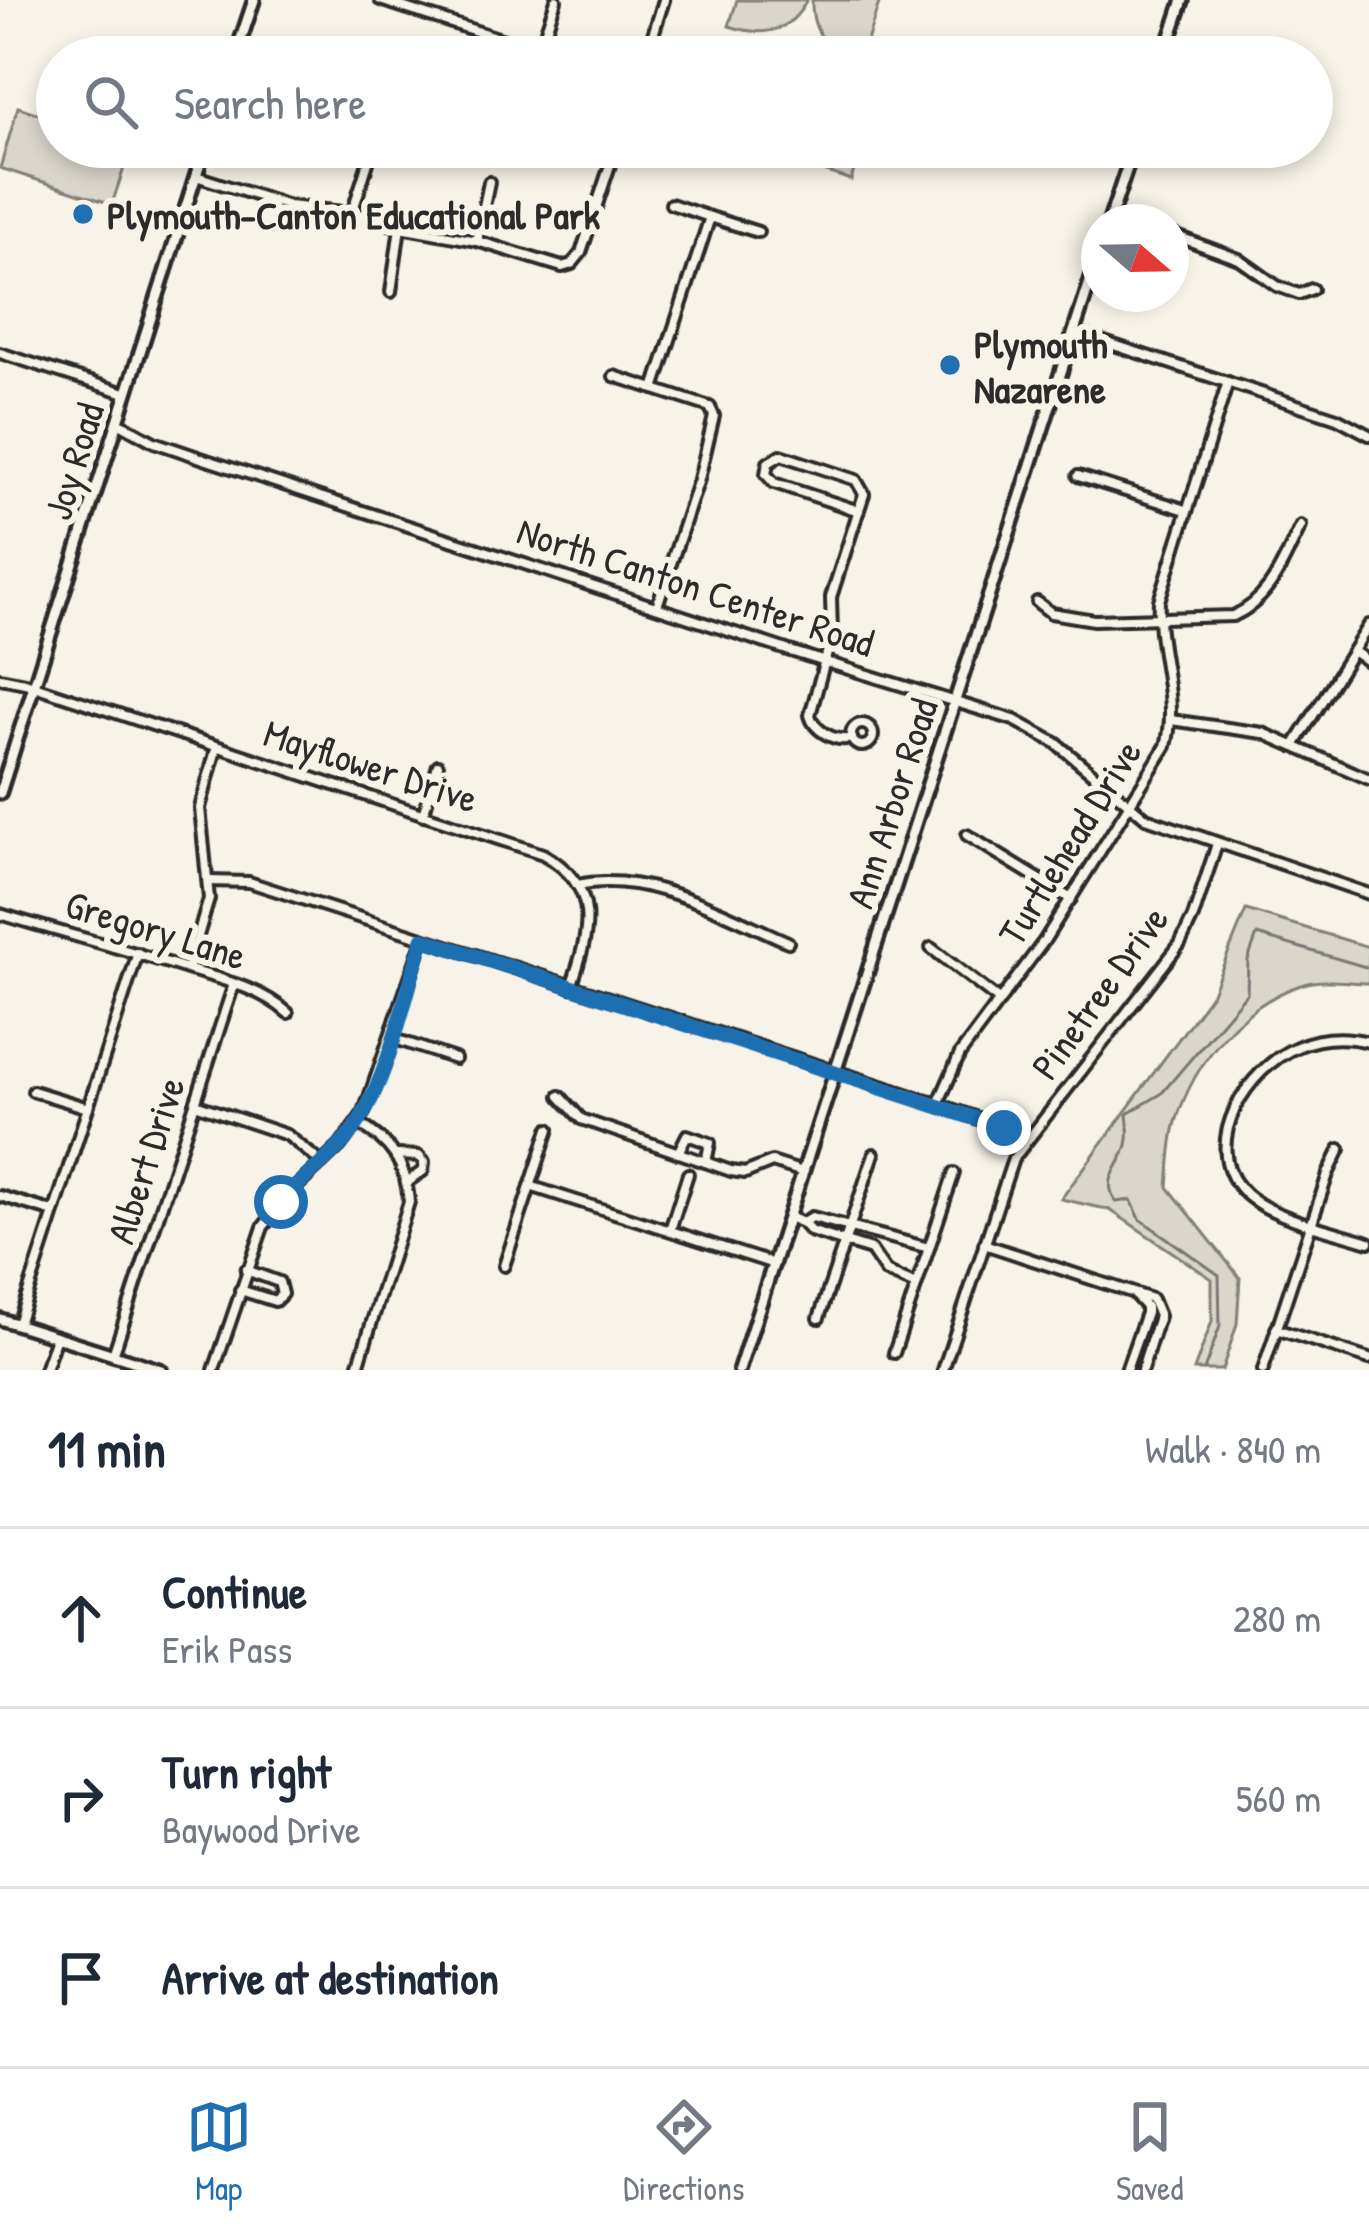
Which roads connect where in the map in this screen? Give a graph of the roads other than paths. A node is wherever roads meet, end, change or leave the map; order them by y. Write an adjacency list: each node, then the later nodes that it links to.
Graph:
1 (254, 0): 6 (main road)
2 (380, 0): 7 (street)
3 (556, 0): 8 (street)
4 (664, 0): 9 (street)
5 (1183, 0): 10 (main road)
6 (242, 36)
7 (492, 36)
8 (544, 36)
9 (653, 36)
10 (1171, 36)
11 (198, 168): 15 (main road, Joy Road)
12 (366, 168): 19 (street)
13 (609, 168): 24 (street)
14 (1127, 168): 18 (main road)
15 (196, 176): 19 (street); 33 (main road, Joy Road)
16 (489, 182): 24 (street)
17 (671, 204): 20 (street)
18 (1115, 204)
19 (352, 213): 21 (street)
20 (710, 217): 22 (street); 32 (street)
21 (400, 227): 24 (street); 26 (street)
22 (758, 232)
23 (1189, 240): 25 (street)
24 (477, 241)
25 (1312, 290)
26 (391, 292)
27 (1081, 312): 28 (main road, Ann Arbor Road)
28 (1075, 332): 31 (street); 49 (main road, Ann Arbor Road)
29 (0, 353): 33 (street)
30 (614, 376): 32 (street)
31 (1228, 382): 35 (street); 37 (street, Turtlehead Drive)
32 (654, 389): 41 (street)
33 (124, 393): 34 (main road, Joy Road)
34 (118, 422): 41 (street, North Canton Center Road); 48 (main road, Joy Road)
35 (1369, 435)
36 (1078, 476): 37 (street)
37 (1186, 510): 42 (street, Turtlehead Drive)
38 (859, 511): 38 (street); 45 (street)
39 (1300, 526): 42 (street)
40 (1037, 602): 42 (street)
41 (657, 606): 45 (street, North Canton Center Road)
42 (1158, 620): 50 (street, Turtlehead Drive)
43 (1369, 625): 44 (street)
44 (1353, 651): 46 (street); 53 (street)
45 (826, 662): 49 (street, North Canton Center Road); 51 (street)
46 (1369, 662)
47 (0, 679): 48 (street, Mayflower Drive)
48 (34, 687): 52 (street, Mayflower Drive); 56 (main road, Joy Road)
49 (956, 700): 57 (street, North Canton Center Road); 78 (main road, Ann Arbor Road)
50 (1171, 720): 53 (street); 57 (street, Turtlehead Drive)
51 (852, 738)
52 (217, 746): 58 (street, Mayflower Drive); 61 (street)
53 (1294, 746): 55 (street)
54 (438, 765): 58 (street)
55 (1369, 779)
56 (0, 794)
57 (1129, 807): 60 (street, North Canton Center Road); 64 (street, Turtlehead Drive)
58 (422, 814): 62 (street, Mayflower Drive)
59 (968, 835): 64 (street)
60 (1217, 844): 63 (street, North Canton Center Road); 86 (street, Pinetree Drive)
61 (209, 881): 66 (street); 70 (street)
62 (578, 885): 67 (street); 72 (street)
63 (1369, 894)
64 (1071, 899): 73 (street, Turtlehead Drive)
65 (0, 914): 69 (street, Gregory Lane)
66 (423, 939): 72 (street); 75 (street)
67 (788, 942)
68 (931, 947): 73 (street)
69 (138, 953): 70 (street, Gregory Lane); 83 (street)
70 (188, 969): 71 (street, Gregory Lane)
71 (234, 984): 74 (street, Gregory Lane); 81 (street, Albert Drive)
72 (571, 987): 78 (street)
73 (1000, 1001): 82 (street, Turtlehead Drive)
74 (288, 1013)
75 (392, 1038): 77 (street); 84 (street)
76 (1369, 1042): 102 (street)
77 (455, 1059)
78 (836, 1072): 82 (street); 93 (main road, Ann Arbor Road)
79 (33, 1091): 83 (street)
80 (560, 1096): 88 (street)
81 (195, 1104): 92 (street); 123 (street, Albert Drive)
82 (938, 1104): 86 (street)
83 (88, 1108): 99 (street)
84 (358, 1123): 90 (street); 92 (street)
85 (549, 1129): 97 (street)
86 (1023, 1144): 108 (street, Pinetree Drive)
87 (1340, 1149): 102 (street)
88 (678, 1153): 91 (street); 91 (street)
89 (874, 1154): 103 (street)
90 (397, 1155): 96 (street); 96 (street)
91 (706, 1162): 93 (street)
92 (322, 1163): 113 (street)
93 (803, 1172): 100 (main road, Ann Arbor Road)
94 (954, 1173): 109 (street)
95 (688, 1174): 104 (street)
96 (407, 1182): 128 (street)
97 (530, 1186): 104 (street); 112 (street)
98 (0, 1196): 99 (street)
99 (54, 1212): 119 (street)
100 (789, 1217): 101 (street); 111 (main road, Ann Arbor Road)
101 (803, 1222): 103 (street); 106 (street)
102 (1311, 1223): 107 (street); 120 (street)
103 (849, 1228): 105 (street); 106 (street)
104 (670, 1230): 111 (street)
105 (875, 1237): 109 (street); 110 (street)
106 (844, 1241): 110 (street); 118 (street)
107 (1369, 1242)
108 (983, 1244): 116 (street); 130 (street, Pinetree Drive)
109 (929, 1248): 114 (street)
110 (871, 1250): 114 (street)
111 (773, 1264): 129 (main road, Ann Arbor Road)
112 (504, 1266)
113 (246, 1270): 115 (street); 115 (street)
114 (916, 1285): 122 (street)
115 (239, 1290): 127 (street)
116 (1135, 1295): 131 (street); 132 (street)
117 (0, 1318): 119 (main road)
118 (818, 1318)
119 (18, 1324): 121 (main road)
120 (1276, 1329): 124 (street); 133 (street)
121 (56, 1337): 123 (main road); 125 (street)
122 (894, 1353)
123 (113, 1355): 126 (main road)
124 (1369, 1359)
125 (45, 1370)
126 (161, 1370)
127 (214, 1370)
128 (357, 1370)
129 (739, 1370)
130 (943, 1370)
131 (1126, 1370)
132 (1142, 1370)
133 (1263, 1370)

